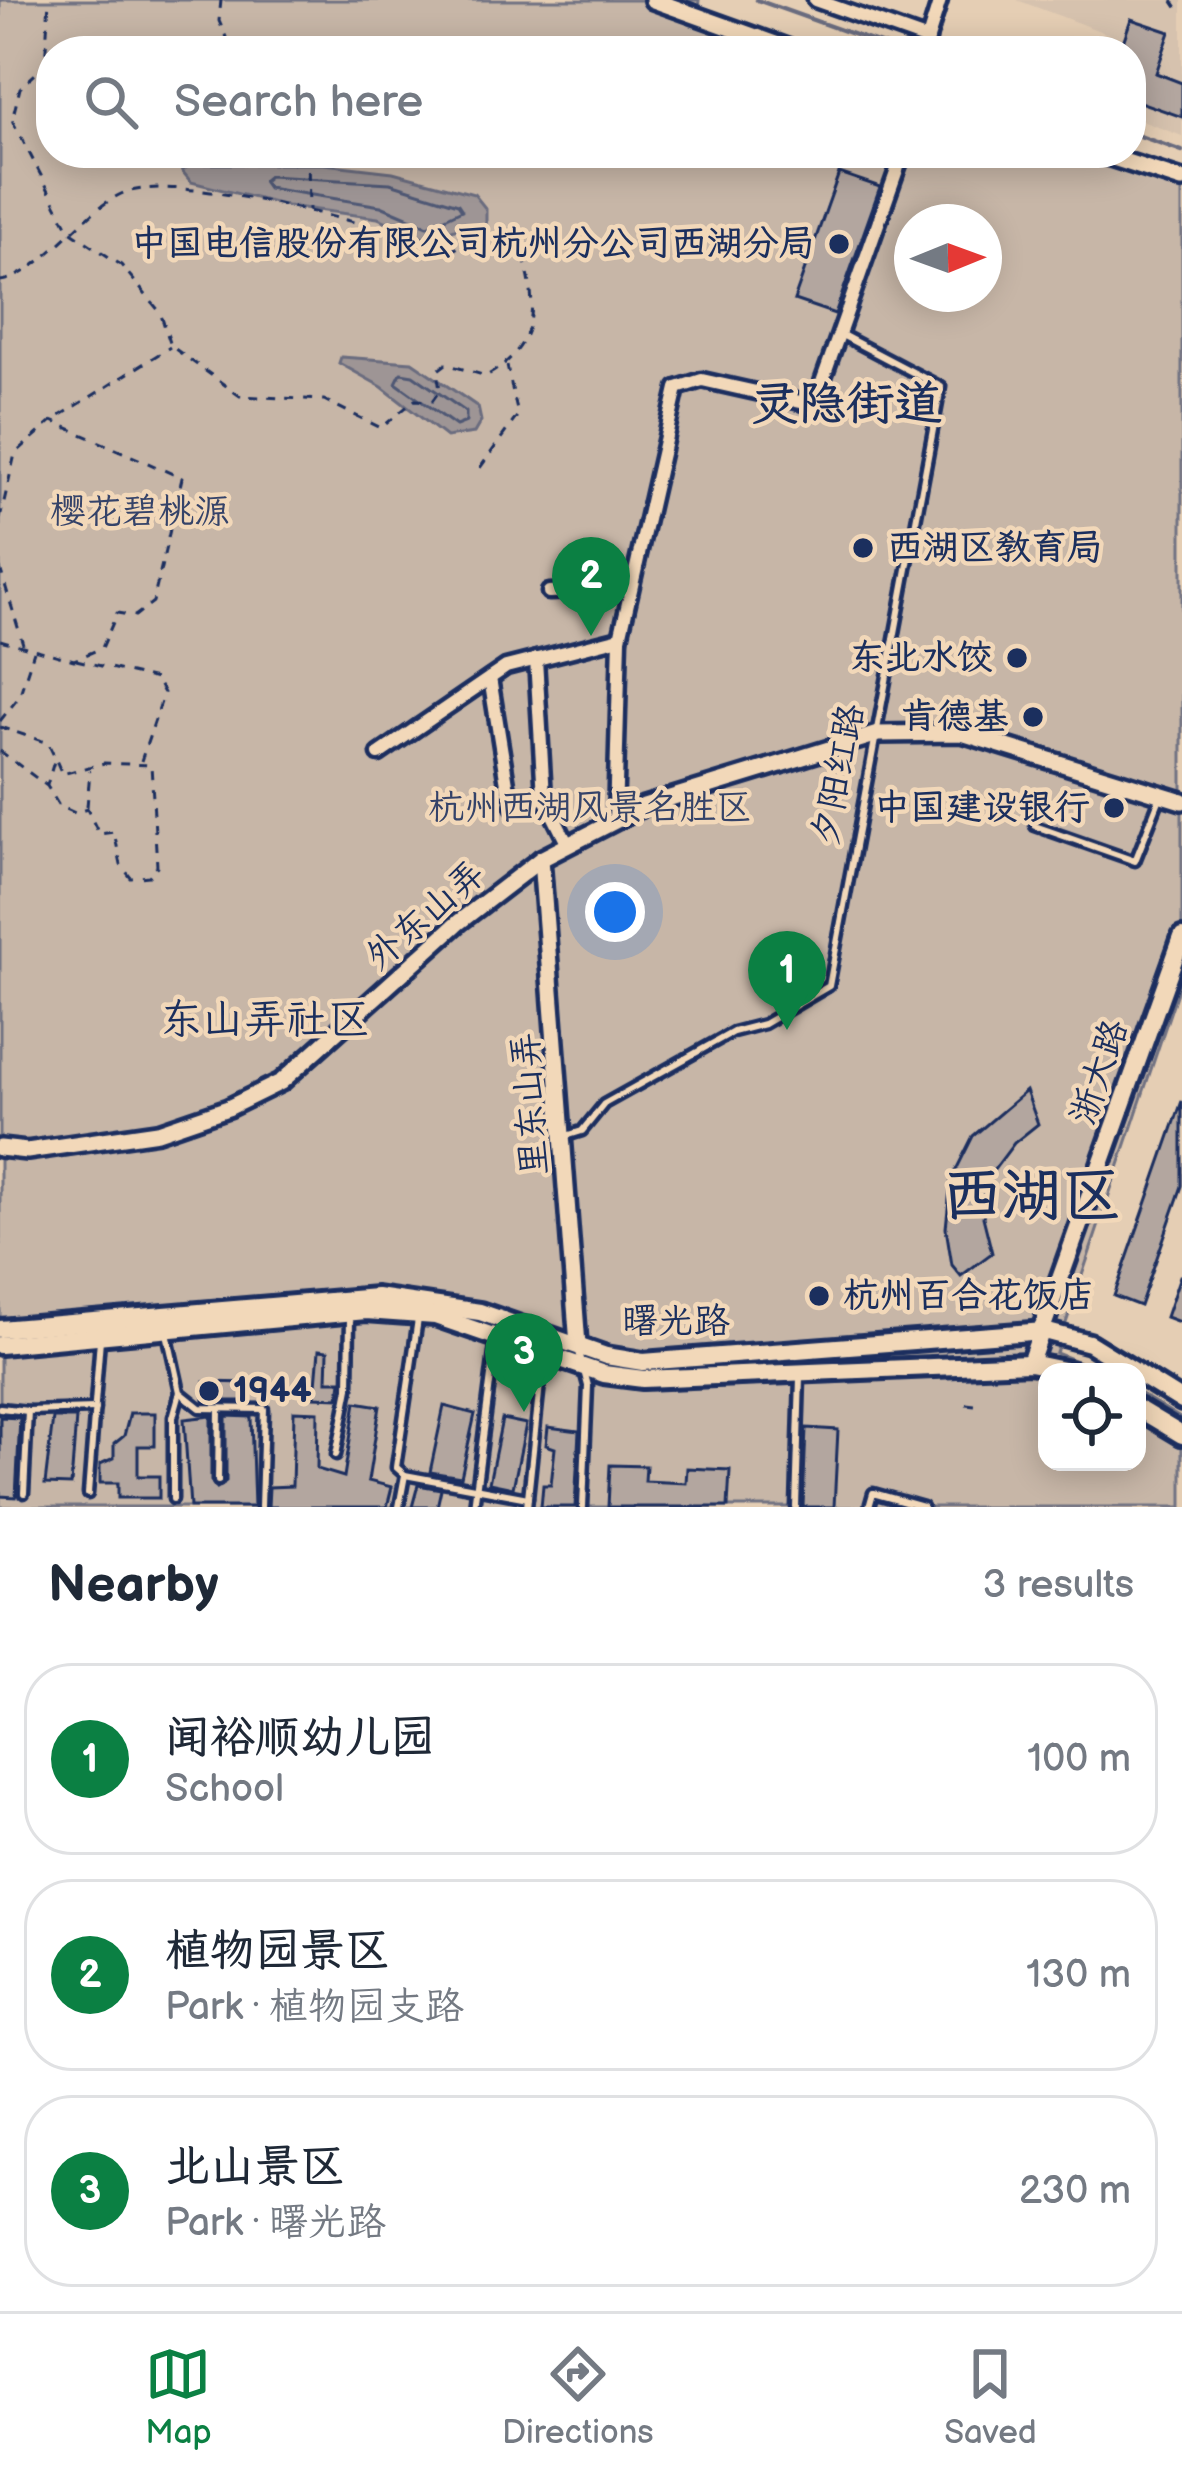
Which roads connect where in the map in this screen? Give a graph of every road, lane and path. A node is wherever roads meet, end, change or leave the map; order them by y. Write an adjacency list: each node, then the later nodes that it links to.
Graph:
1 (49, 0): 8 (path)
2 (221, 0): 9 (path)
3 (653, 0): 10 (street)
4 (814, 0): 11 (street)
5 (940, 0): 12 (street)
6 (1172, 0): 7 (path)
7 (1182, 15)
8 (47, 36)
9 (226, 36)
10 (753, 36)
11 (917, 36)
12 (929, 36)
13 (36, 73): 14 (path)
14 (36, 166)
15 (37, 168): 21 (path)
16 (308, 168): 20 (path)
17 (897, 168): 23 (street)
18 (1145, 168): 19 (street)
19 (1182, 180)
20 (309, 211): 21 (path); 25 (path)
21 (70, 231): 22 (path); 24 (path)
22 (0, 280)
23 (837, 332): 30 (street); 40 (lane, 夕阳红路)
24 (171, 346): 25 (path); 26 (path)
25 (507, 364): 27 (path)
26 (52, 421): 28 (path); 36 (path)
27 (480, 468)
28 (0, 519)
29 (0, 568): 34 (path)
30 (629, 590): 31 (street); 32 (street)
31 (550, 592)
32 (620, 638): 37 (street); 53 (street)
33 (0, 640): 34 (path)
34 (24, 646): 35 (path)
35 (34, 649): 36 (path); 39 (path)
36 (74, 659): 44 (path)
37 (536, 659): 38 (street); 49 (street)
38 (490, 678): 42 (street); 47 (street)
39 (0, 724): 43 (path)
40 (878, 734): 48 (street, 外东山弄); 53 (street, 外东山弄); 58 (lane, 夕阳红路)
41 (0, 752): 46 (path)
42 (379, 754)
43 (55, 758): 45 (path); 46 (path)
44 (140, 762): 45 (path); 52 (path)
45 (90, 770): 52 (path)
46 (47, 786): 52 (path)
47 (508, 790)
48 (1162, 795): 50 (street, 外东山弄); 54 (lane)
49 (544, 797): 51 (street); 55 (street)
50 (1182, 801)
51 (513, 806)
52 (87, 809)
53 (615, 821): 55 (street, 外东山弄)
54 (1035, 826)
55 (568, 845): 56 (street, 外东山弄)
56 (541, 859): 58 (street, 里东山弄); 59 (street, 外东山弄)
57 (1182, 938): 64 (main road, 浙大路)
58 (564, 1137): 68 (street, 里东山弄)
59 (0, 1148)
60 (350, 1312): 61 (main road, 曙光路); 63 (main road, 曙光路); 86 (lane)
61 (418, 1315): 65 (main road, 曙光路); 87 (lane)
62 (0, 1329): 68 (main road, 曙光路)
63 (167, 1330): 66 (main road, 曙光路); 76 (lane)
64 (1044, 1331): 68 (main road, 曙光路); 70 (main road, 曙光路); 71 (main road, 浙大路)
65 (497, 1334): 69 (main road, 曙光路); 89 (lane)
66 (100, 1336): 67 (main road, 曙光路); 82 (lane)
67 (0, 1345)
68 (578, 1345): 72 (lane)
69 (544, 1351): 72 (main road, 曙光路); 93 (lane)
70 (1121, 1363)
71 (1030, 1364): 73 (main road, 曙光路); 74 (main road, 曙光路)
72 (581, 1365): 74 (main road, 曙光路); 97 (lane)
73 (1038, 1365)
74 (800, 1374): 98 (lane)
75 (1146, 1378): 77 (main road, 曙光路)
76 (180, 1392): 81 (lane); 92 (lane)
77 (1182, 1401)
78 (966, 1404): 79 (path)
79 (976, 1405)
80 (0, 1408): 83 (lane)
81 (219, 1408): 88 (lane); 94 (lane)
82 (95, 1409): 83 (lane); 91 (lane)
83 (28, 1411): 90 (lane)
84 (1146, 1413): 85 (main road)
85 (1182, 1435)
86 (336, 1456)
87 (405, 1475): 89 (lane); 95 (lane)
88 (218, 1481)
89 (476, 1490): 93 (lane); 96 (lane)
90 (24, 1493)
91 (88, 1493)
92 (173, 1499)
93 (527, 1503)
94 (261, 1507)
95 (399, 1507)
96 (474, 1507)
97 (583, 1507)
98 (796, 1507)
99 (869, 1507): 100 (lane)
100 (923, 1507)

